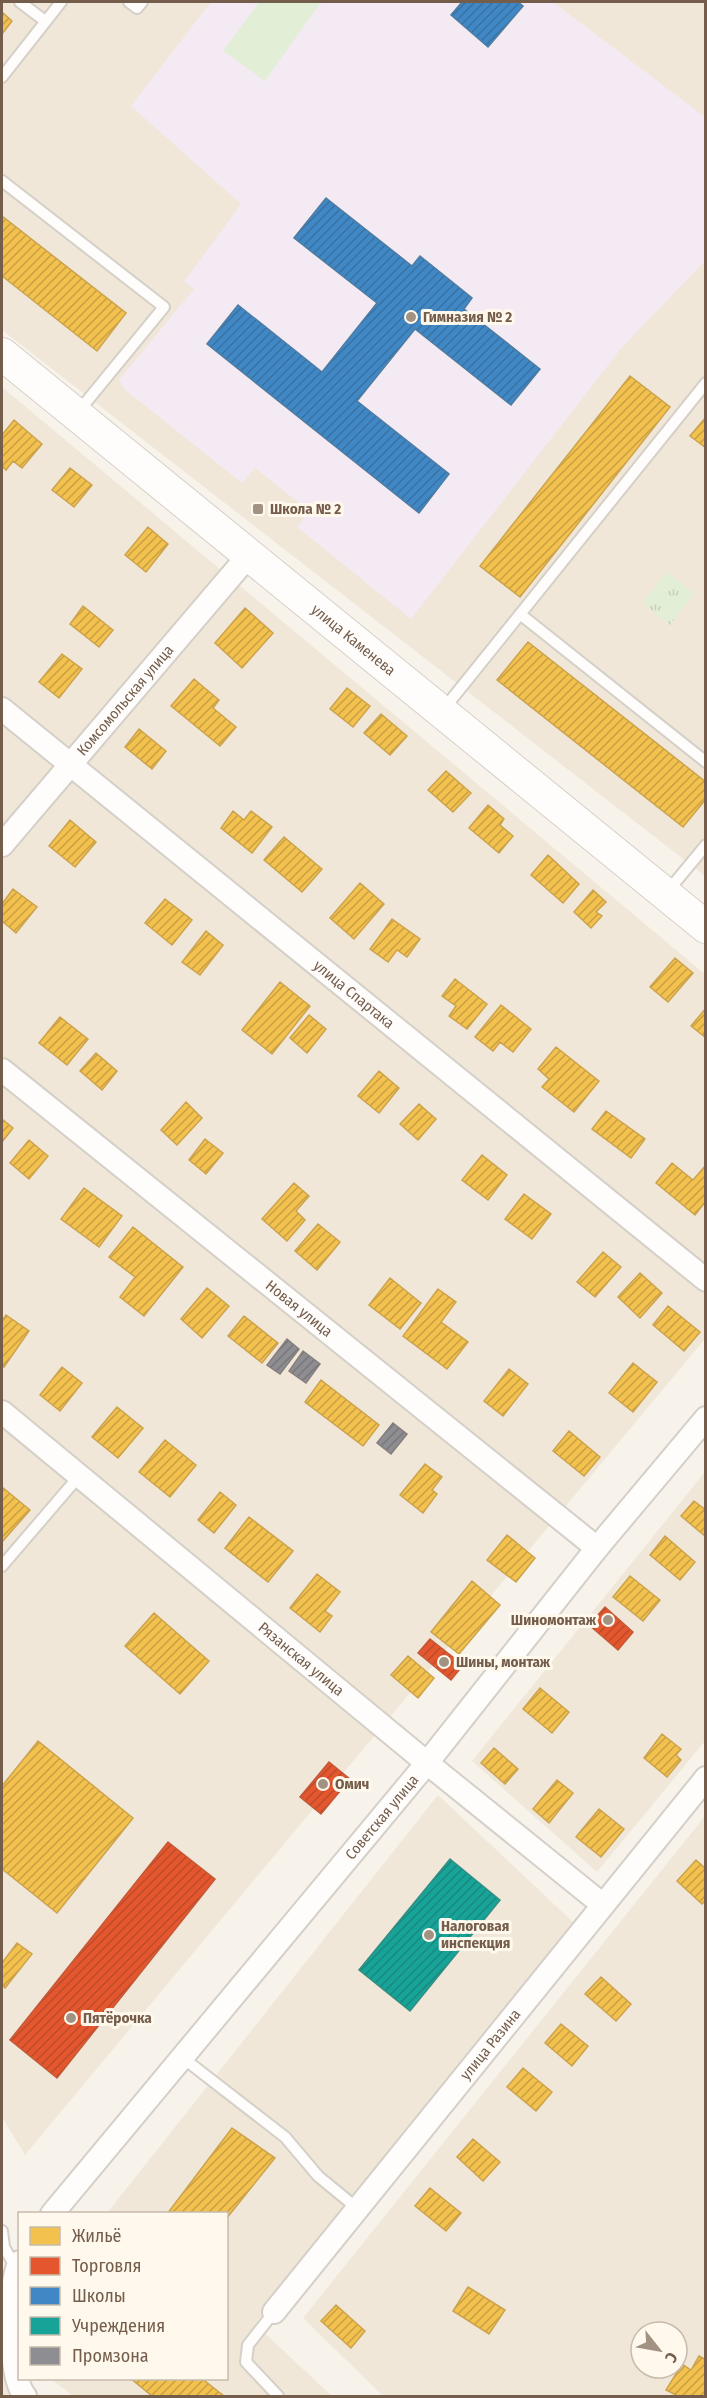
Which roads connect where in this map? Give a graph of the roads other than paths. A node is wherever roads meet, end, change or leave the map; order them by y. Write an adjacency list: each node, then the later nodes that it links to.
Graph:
1 (20, 2): 5 (lane)
2 (61, 2): 5 (lane)
3 (129, 2): 4 (lane)
4 (142, 2)
5 (45, 21): 6 (lane)
6 (2, 76)
7 (2, 181): 10 (lane)
8 (2, 354): 10 (main road, улица Каменева)
9 (705, 383): 12 (lane)
10 (76, 415): 11 (main road, улица Каменева)
11 (249, 555): 14 (main road, улица Каменева); 16 (street, Комсомольская улица)
12 (520, 614): 14 (lane); 15 (lane)
13 (2, 709): 16 (street, улица Спартака)
14 (442, 712): 19 (main road, улица Каменева)
15 (705, 762)
16 (70, 765): 18 (street, Комсомольская улица); 22 (street, улица Спартака)
17 (705, 845): 19 (lane)
18 (2, 846)
19 (665, 894): 20 (main road, улица Каменева)
20 (705, 927)
21 (2, 1070): 26 (street, Новая улица)
22 (705, 1280)
23 (2, 1412): 25 (street, Рязанская улица)
24 (705, 1418): 26 (street, Советская улица)
25 (80, 1475): 27 (lane); 28 (street, Рязанская улица)
26 (597, 1548): 28 (street, Советская улица)
27 (2, 1566)
28 (427, 1763): 30 (street, Рязанская улица); 31 (street, Советская улица)
29 (705, 1778): 30 (street, улица Разина)
30 (603, 1905): 32 (street, улица Разина)
31 (183, 2058): 32 (lane); 33 (street, Советская улица)
32 (358, 2209): 36 (street, улица Разина)
33 (54, 2212)
34 (2, 2231): 35 (lane)
35 (18, 2265): 37 (street)
36 (274, 2312): 38 (lane)
37 (25, 2397)
38 (278, 2397)

